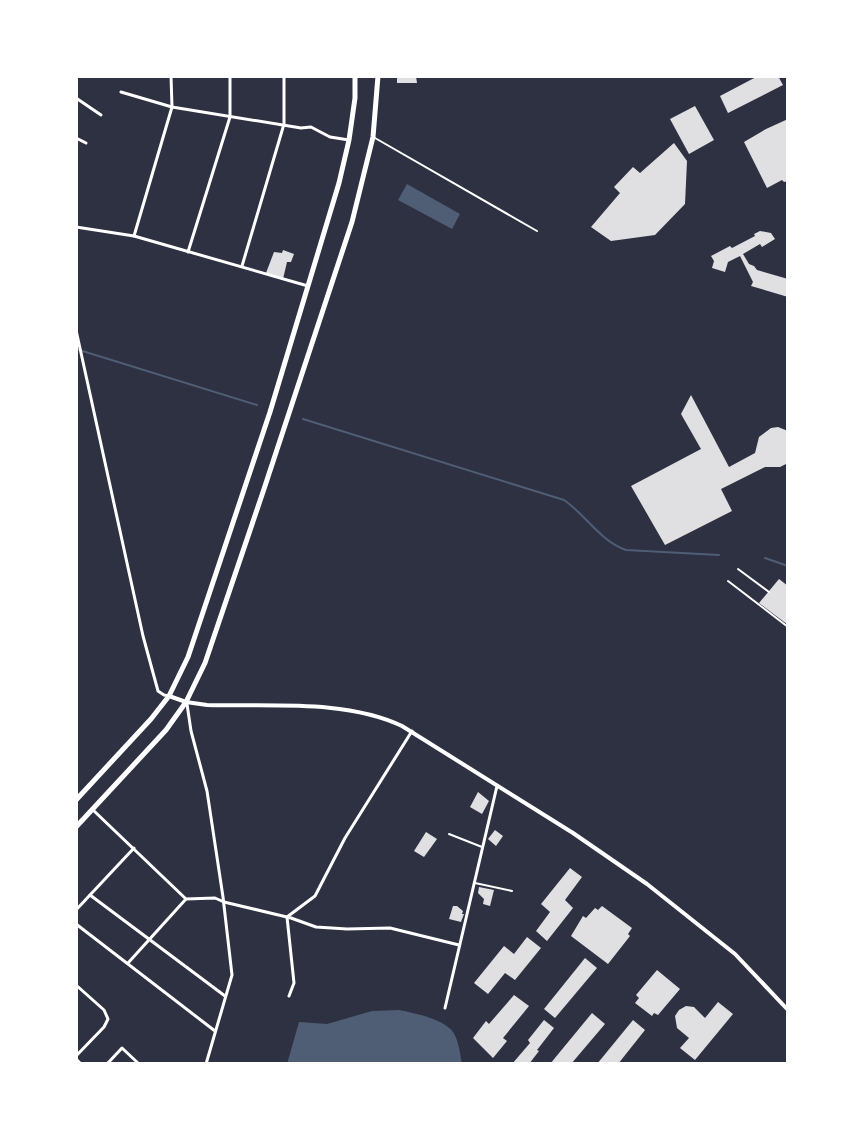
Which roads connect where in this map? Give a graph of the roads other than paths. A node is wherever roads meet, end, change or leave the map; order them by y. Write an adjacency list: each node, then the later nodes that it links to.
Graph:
1 (171, 76): 8 (street)
2 (230, 76): 10 (street)
3 (284, 76): 11 (street)
4 (355, 76): 14 (main road)
5 (378, 76): 12 (main road)
6 (121, 92): 8 (street)
7 (76, 98): 9 (street)
8 (172, 107): 10 (street); 18 (street)
9 (101, 115)
10 (230, 117): 11 (street); 19 (street)
11 (284, 124): 14 (street); 20 (street)
12 (373, 137): 17 (street); 28 (main road)
13 (76, 138): 15 (street)
14 (349, 140): 21 (main road)
15 (86, 143)
16 (76, 227): 18 (street)
17 (537, 231)
18 (134, 236): 19 (street)
19 (188, 252): 20 (street)
20 (242, 267): 21 (street)
21 (308, 286): 27 (main road)
22 (76, 330): 27 (street)
23 (738, 569): 25 (street)
24 (728, 581): 26 (street)
25 (769, 592)
26 (788, 627)
27 (169, 696): 28 (street); 31 (main road)
28 (186, 702): 29 (street); 32 (main road); 41 (street)
29 (412, 731): 30 (street); 43 (street)
30 (497, 786): 35 (street); 52 (street)
31 (76, 800)
32 (92, 810): 33 (main road); 36 (street)
33 (76, 827)
34 (449, 834): 35 (street)
35 (483, 847): 37 (street)
36 (134, 848): 39 (street); 40 (street)
37 (474, 883): 38 (street); 46 (street)
38 (512, 891)
39 (90, 895): 42 (street); 45 (street)
40 (186, 899): 41 (street); 45 (street)
41 (224, 902): 43 (street); 49 (street)
42 (76, 910)
43 (287, 917): 46 (street); 50 (street)
44 (76, 924): 47 (street)
45 (149, 939): 47 (street); 49 (street)
46 (459, 945): 51 (street)
47 (128, 963): 53 (street)
48 (76, 985): 54 (street)
49 (225, 996): 53 (street)
50 (289, 996)
51 (445, 1008)
52 (788, 1010)
53 (215, 1031): 58 (street)
54 (76, 1058): 55 (street)
55 (81, 1064)
56 (107, 1064): 57 (street)
57 (139, 1064)
58 (206, 1064)

